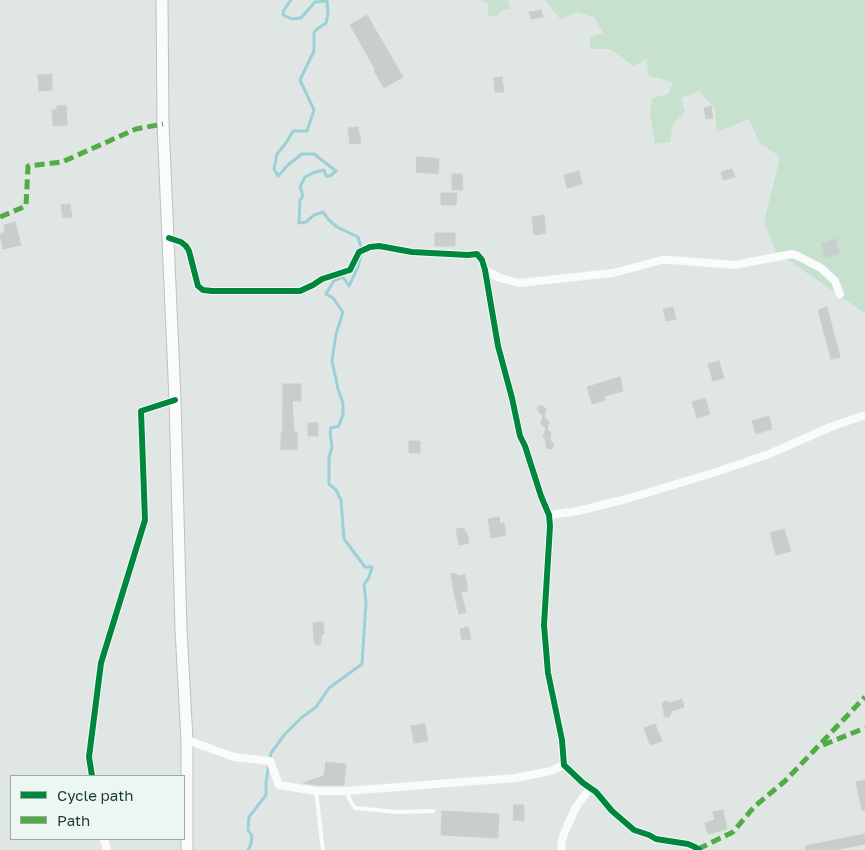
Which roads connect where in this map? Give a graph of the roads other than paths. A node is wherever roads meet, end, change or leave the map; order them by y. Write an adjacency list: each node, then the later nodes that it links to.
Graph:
1 (162, 0): 2 (main road)
2 (169, 238): 3 (street); 5 (main road)
3 (485, 270): 4 (street); 7 (street)
4 (840, 294)
5 (175, 400): 8 (main road); 10 (street)
6 (865, 414): 7 (street)
7 (549, 515): 9 (street)
8 (187, 740): 12 (street); 15 (main road)
9 (564, 765): 11 (street); 13 (street)
10 (92, 775)
11 (590, 788): 17 (street); 18 (street)
12 (316, 791): 13 (street); 16 (lane)
13 (346, 791): 14 (lane)
14 (433, 811)
15 (187, 850)
16 (323, 850)
17 (561, 850)
18 (699, 850)

